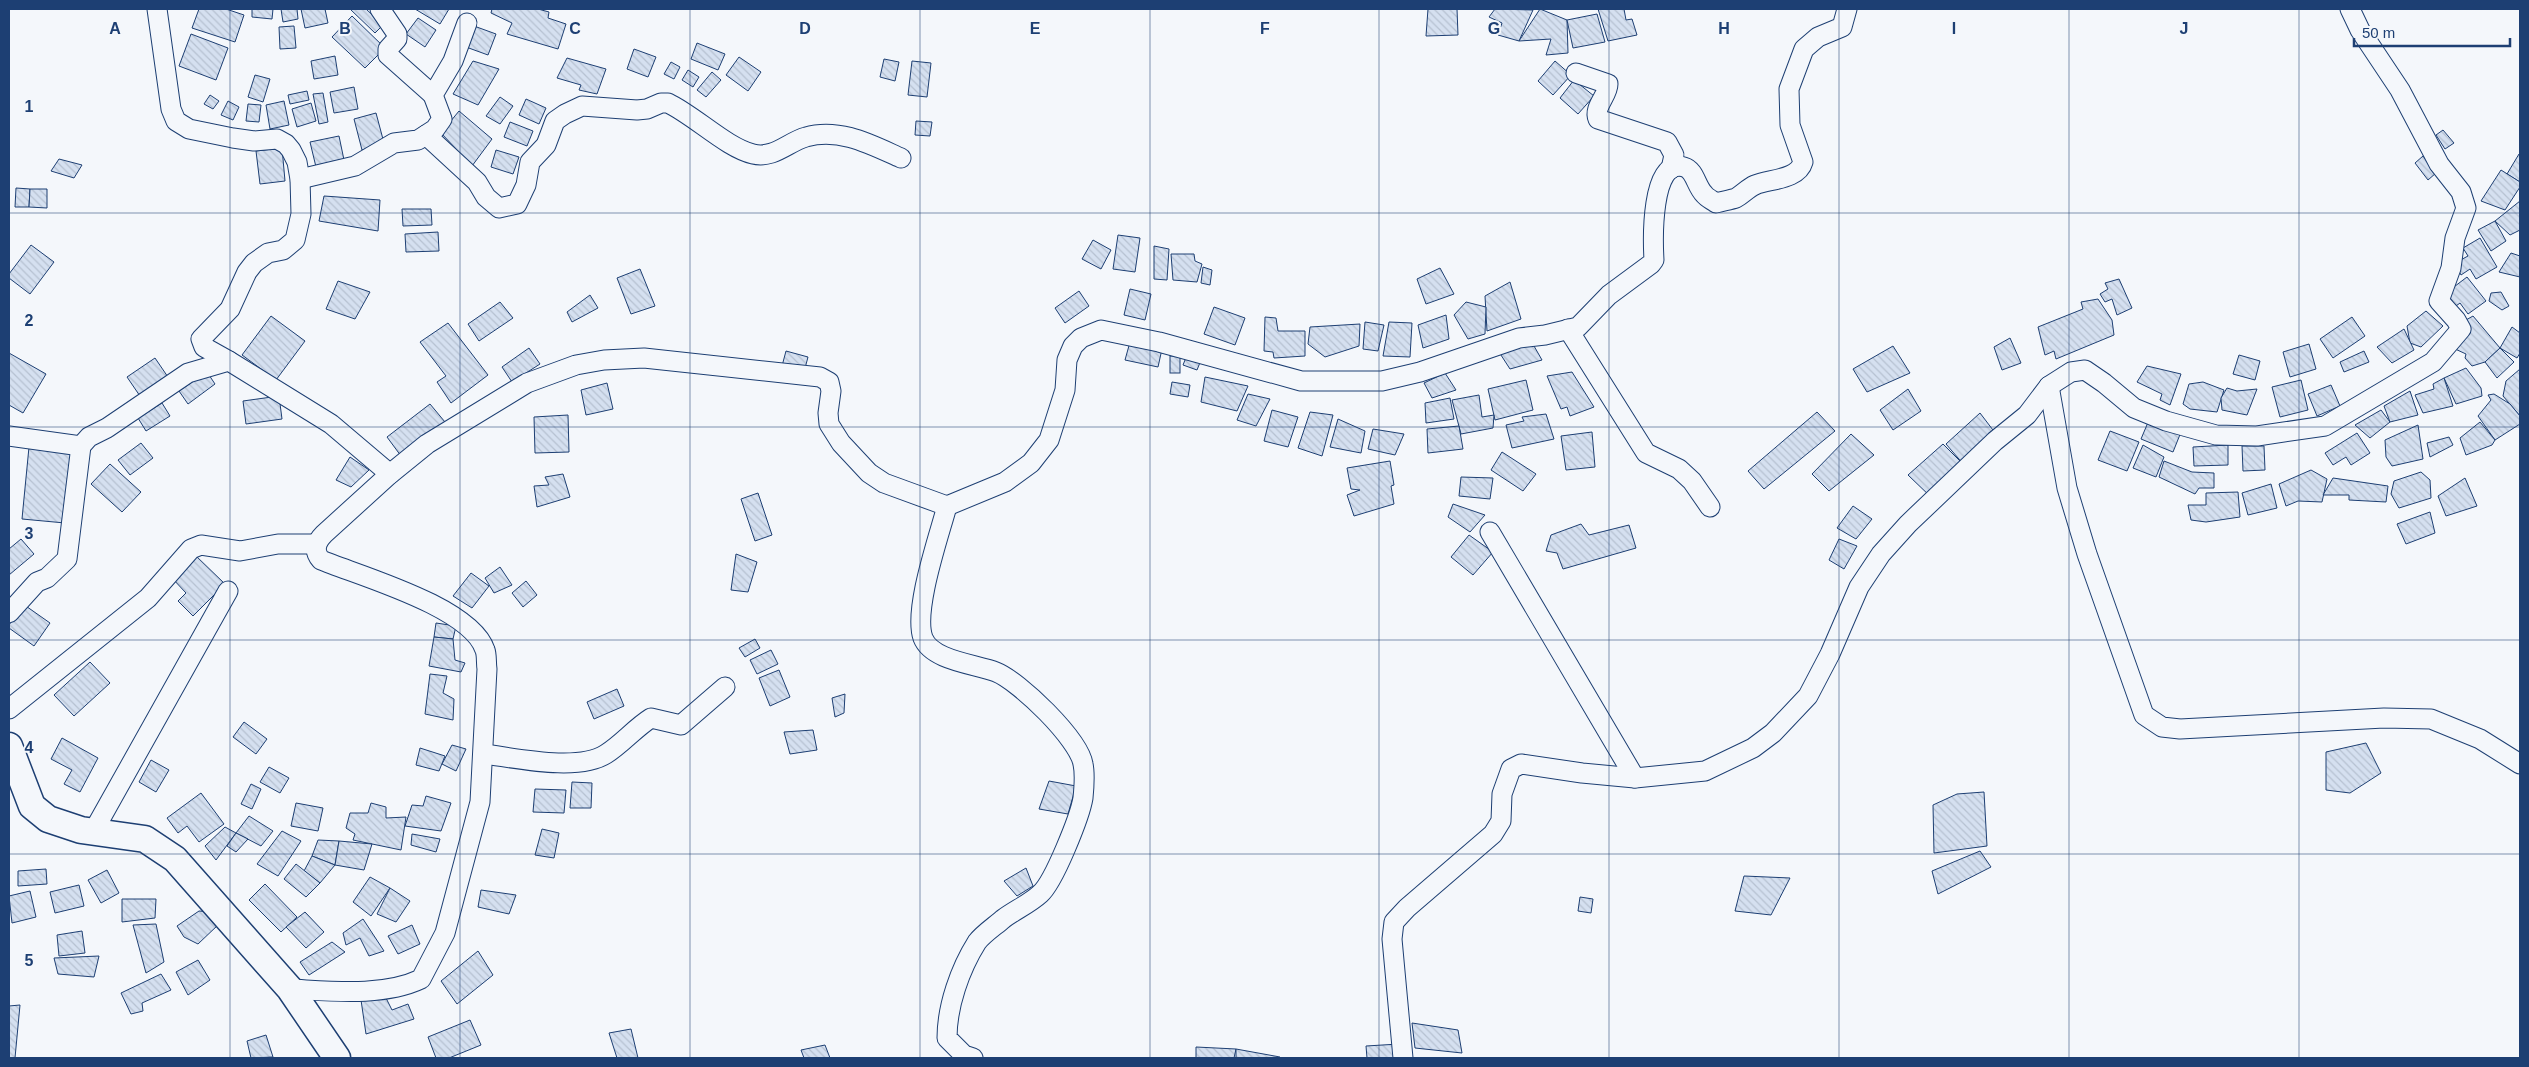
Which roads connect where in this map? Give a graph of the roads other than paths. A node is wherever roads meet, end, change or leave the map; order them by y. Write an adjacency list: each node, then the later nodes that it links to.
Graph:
1 (158, 9): 11 (street)
2 (380, 9): 7 (street)
3 (1847, 9): 10 (street)
4 (2350, 9): 14 (street)
5 (467, 23): 7 (street)
6 (1576, 73): 10 (street)
7 (433, 95): 8 (street)
8 (426, 135): 9 (street); 11 (street)
9 (901, 158)
10 (1671, 169): 12 (street)
11 (300, 179): 13 (street)
12 (1568, 329): 18 (street); 19 (street)
13 (229, 362): 16 (street); 17 (street)
14 (2049, 386): 28 (street); 29 (street)
15 (9, 436): 16 (street)
16 (82, 446): 23 (street)
17 (390, 474): 18 (street); 21 (street)
18 (947, 506): 33 (street)
19 (1710, 507)
20 (1490, 532): 29 (street)
21 (317, 544): 25 (street); 27 (street)
22 (228, 591): 30 (street)
23 (9, 613)
24 (725, 687): 27 (street)
25 (9, 709)
26 (9, 746): 30 (main road)
27 (484, 754): 31 (street)
28 (2520, 764)
29 (1635, 778): 34 (street)
30 (93, 832): 31 (main road)
31 (290, 989): 32 (main road)
32 (336, 1058)
33 (973, 1058)
34 (1403, 1058)

